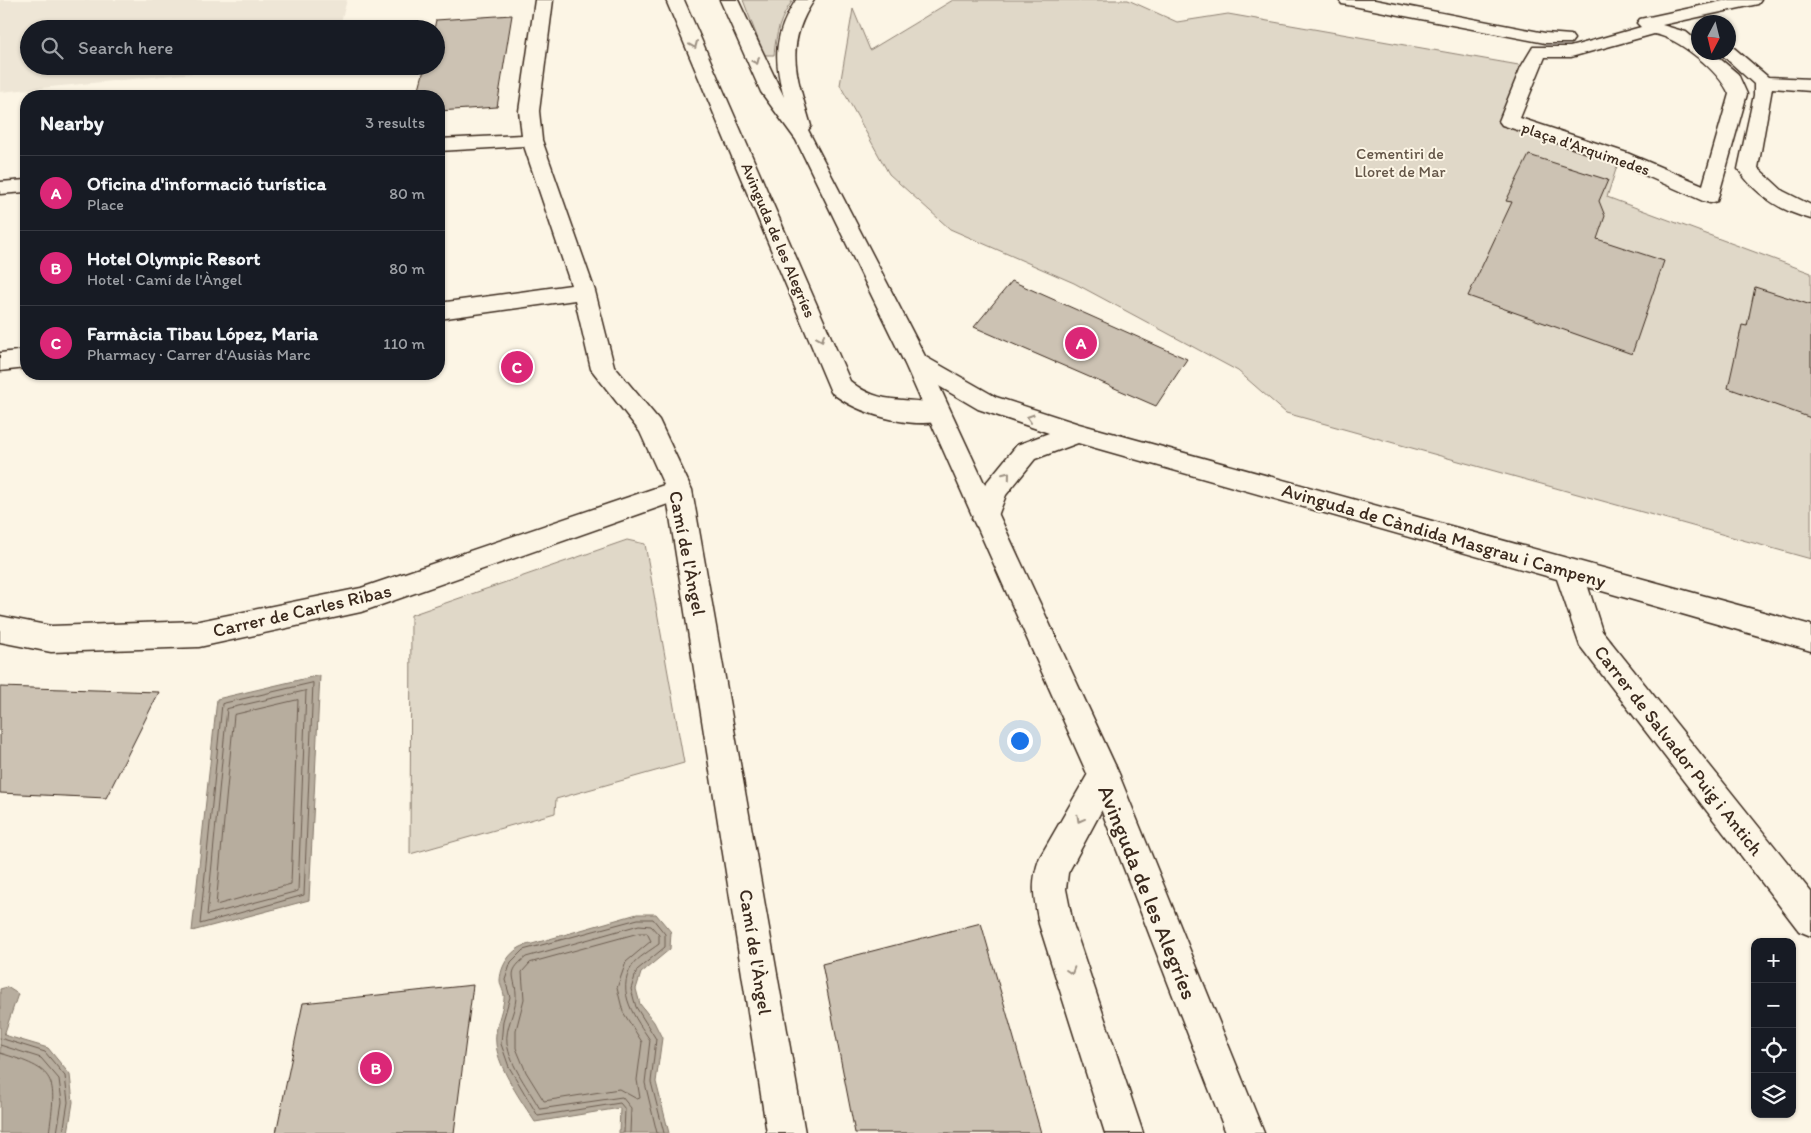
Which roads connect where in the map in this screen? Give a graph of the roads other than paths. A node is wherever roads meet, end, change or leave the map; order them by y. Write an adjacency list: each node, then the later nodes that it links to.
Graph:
1 (544, 0): 14 (street, Camí de l'Àngel)
2 (675, 0): 24 (street, Avinguda de les Alegríes, one-way to 24)
3 (729, 0): 13 (street, one-way to 13)
4 (805, 0): 13 (street)
5 (1348, 0): 7 (street)
6 (1752, 0): 7 (street)
7 (1677, 17): 8 (street)
8 (1691, 26)
9 (1699, 52): 9 (street, plaça d'Arquimedes)
10 (1736, 59): 11 (street)
11 (1763, 82): 12 (street); 18 (street)
12 (1811, 86)
13 (805, 139): 23 (street)
14 (532, 140): 15 (street); 19 (street, Camí de l'Àngel)
15 (445, 145)
16 (20, 186): 17 (street)
17 (0, 188)
18 (1811, 212)
19 (584, 292): 20 (street); 26 (street, Camí de l'Àngel)
20 (445, 310)
21 (20, 360): 22 (street)
22 (0, 362)
23 (916, 362): 24 (street); 25 (street, Avinguda de Càndida Masgrau i Campeny, one-way to 23)
24 (937, 413): 27 (street)
25 (1077, 433): 27 (street, one-way to 25); 28 (street, Avinguda de Càndida Masgrau i Campeny)
26 (679, 490): 29 (street, Carrer de Carles Ribas); 33 (street, Camí de l'Àngel)
27 (985, 518): 31 (street)
28 (1568, 569): 30 (street, Avinguda de Càndida Masgrau i Campeny); 32 (street, Carrer de Salvador Puig i Antich)
29 (0, 629)
30 (1811, 638)
31 (1104, 776): 34 (street, Avinguda de les Alegríes, one-way to 34); 35 (street, Avinguda de les Alegríes)
32 (1811, 919)
33 (786, 1133)
34 (1124, 1133)
35 (1245, 1133)

